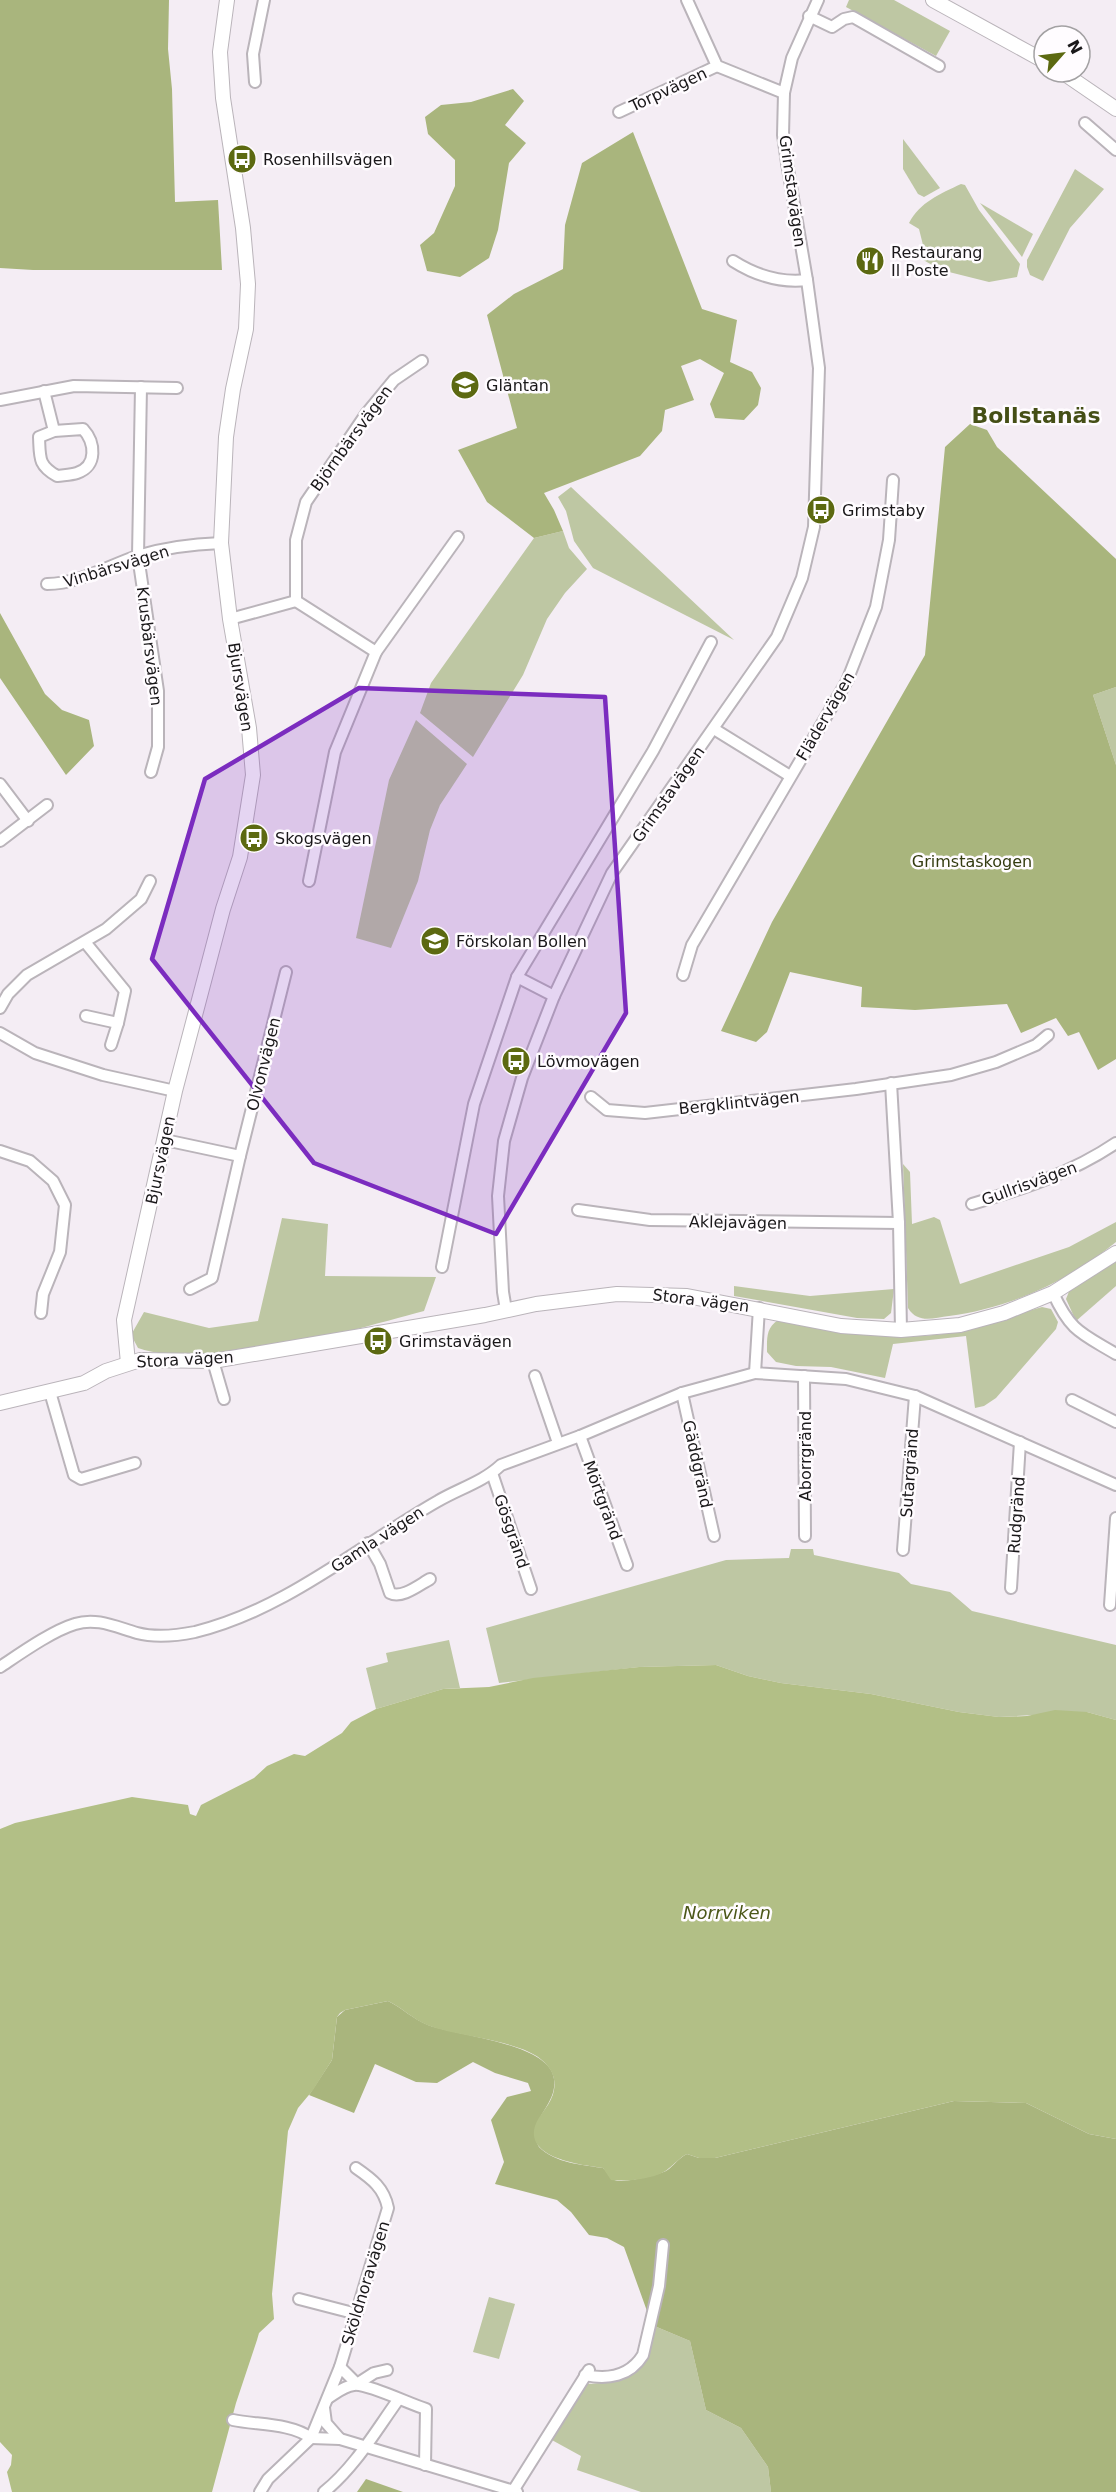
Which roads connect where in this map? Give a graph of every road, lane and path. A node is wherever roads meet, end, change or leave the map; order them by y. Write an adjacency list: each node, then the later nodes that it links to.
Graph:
1 (227, 0): 27 (street, Bjursvägen)
2 (264, 0): 10 (street)
3 (687, 0): 8 (street)
4 (818, 0): 6 (street, Grimstavägen)
5 (933, 0): 7 (street)
6 (809, 16): 9 (street); 12 (street, Grimstavägen)
7 (1032, 54)
8 (717, 66): 12 (street); 14 (street, Torpvägen)
9 (939, 66)
10 (255, 82)
11 (1080, 84): 13 (street)
12 (784, 93): 18 (street, Grimstavägen)
13 (1116, 109)
14 (619, 112)
15 (1085, 123): 16 (street)
16 (1116, 150)
17 (733, 261): 18 (street)
18 (807, 280): 34 (street, Grimstavägen)
19 (422, 361): 30 (street, Björnbärsvägen)
20 (141, 387): 21 (street); 22 (street); 28 (street)
21 (177, 388)
22 (44, 391): 23 (street); 24 (street)
23 (0, 400)
24 (54, 431): 24 (street)
25 (893, 480): 36 (street, Flädervägen)
26 (458, 537): 33 (street)
27 (221, 543): 28 (street, Vinbärsvägen); 31 (street, Bjursvägen)
28 (138, 556): 29 (street, Vinbärsvägen); 35 (street, Krusbärsvägen)
29 (48, 584)
30 (296, 601): 31 (street); 33 (street)
31 (230, 619): 55 (street, Bjursvägen)
32 (711, 642): 46 (street)
33 (376, 652): 42 (street)
34 (714, 729): 36 (street, Flädervägen); 47 (street, Grimstavägen)
35 (151, 772)
36 (790, 776): 45 (street, Flädervägen)
37 (0, 783): 39 (street)
38 (47, 805): 39 (street)
39 (28, 821): 40 (street)
40 (0, 840)
41 (150, 881): 43 (street)
42 (309, 881)
43 (85, 942): 48 (street); 50 (street)
44 (286, 972): 60 (street, Olvonvägen)
45 (683, 975)
46 (517, 977): 47 (street); 65 (street)
47 (554, 996): 69 (street, Grimstavägen)
48 (0, 1008)
49 (86, 1016): 50 (street)
50 (118, 1023): 53 (street)
51 (0, 1033): 55 (street)
52 (1048, 1035): 54 (street, Bergklintvägen)
53 (111, 1045)
54 (891, 1083): 56 (street, Bergklintvägen); 63 (street)
55 (176, 1091): 57 (street, Bjursvägen)
56 (591, 1097)
57 (165, 1140): 60 (street); 74 (street, Bjursvägen)
58 (1116, 1143): 61 (street, Gullrisvägen)
59 (0, 1151): 70 (street)
60 (240, 1156): 66 (street, Olvonvägen)
61 (972, 1204)
62 (579, 1210): 63 (street, Aklejavägen)
63 (899, 1223): 71 (street)
64 (1116, 1253): 67 (street)
65 (442, 1267)
66 (190, 1288)
67 (1053, 1293): 71 (street); 72 (street)
68 (759, 1308): 69 (street, Stora vägen); 71 (street); 75 (street, Stora vägen)
69 (506, 1310): 73 (street, Stora vägen)
70 (41, 1313)
71 (901, 1330)
72 (1116, 1354)
73 (213, 1361): 74 (street, Stora vägen); 81 (street)
74 (128, 1363): 78 (street, Stora vägen)
75 (755, 1373): 77 (street); 79 (street, Gamla vägen)
76 (535, 1376): 87 (street)
77 (804, 1376): 80 (street); 93 (street, Aborrgränd)
78 (50, 1392): 83 (street, Stora vägen); 88 (street)
79 (682, 1393): 85 (street, Gamla vägen); 92 (street, Gäddgränd)
80 (915, 1396): 86 (street); 95 (street, Sutargränd)
81 (224, 1400)
82 (1072, 1400): 84 (street)
83 (0, 1403)
84 (1116, 1422)
85 (580, 1436): 87 (street, Gamla vägen); 96 (street, Mörtgränd)
86 (1020, 1442): 90 (street); 98 (street, Rudgränd)
87 (558, 1443): 89 (street, Gamla vägen)
88 (135, 1462)
89 (492, 1473): 94 (street, Gamla vägen); 99 (street, Gösgränd)
90 (1116, 1485)
91 (1116, 1518): 100 (street)
92 (714, 1536)
93 (805, 1536)
94 (368, 1544): 97 (street); 101 (street, Gamla vägen)
95 (903, 1550)
96 (627, 1565)
97 (430, 1580)
98 (1011, 1588)
99 (531, 1589)
100 (1110, 1605)
101 (0, 1667)
102 (356, 2168): 105 (street, Sköldnoravägen)
103 (663, 2245): 117 (street)
104 (299, 2299): 105 (street)
105 (357, 2314): 106 (street, Sköldnoravägen)
106 (340, 2367): 108 (street); 110 (street, Sköldnoravägen)
107 (387, 2370): 108 (street)
108 (357, 2384): 109 (street); 110 (street)
109 (398, 2400): 114 (street); 115 (street)
110 (326, 2403): 112 (street, Sköldnoravägen); 113 (street)
111 (233, 2420): 112 (street)
112 (311, 2438): 113 (street); 118 (street, Sköldnoravägen)
113 (340, 2439): 114 (street)
114 (365, 2446): 115 (street); 119 (street)
115 (425, 2465): 116 (street)
116 (489, 2488): 117 (street)
117 (515, 2491)
118 (260, 2492)
119 (324, 2492)

